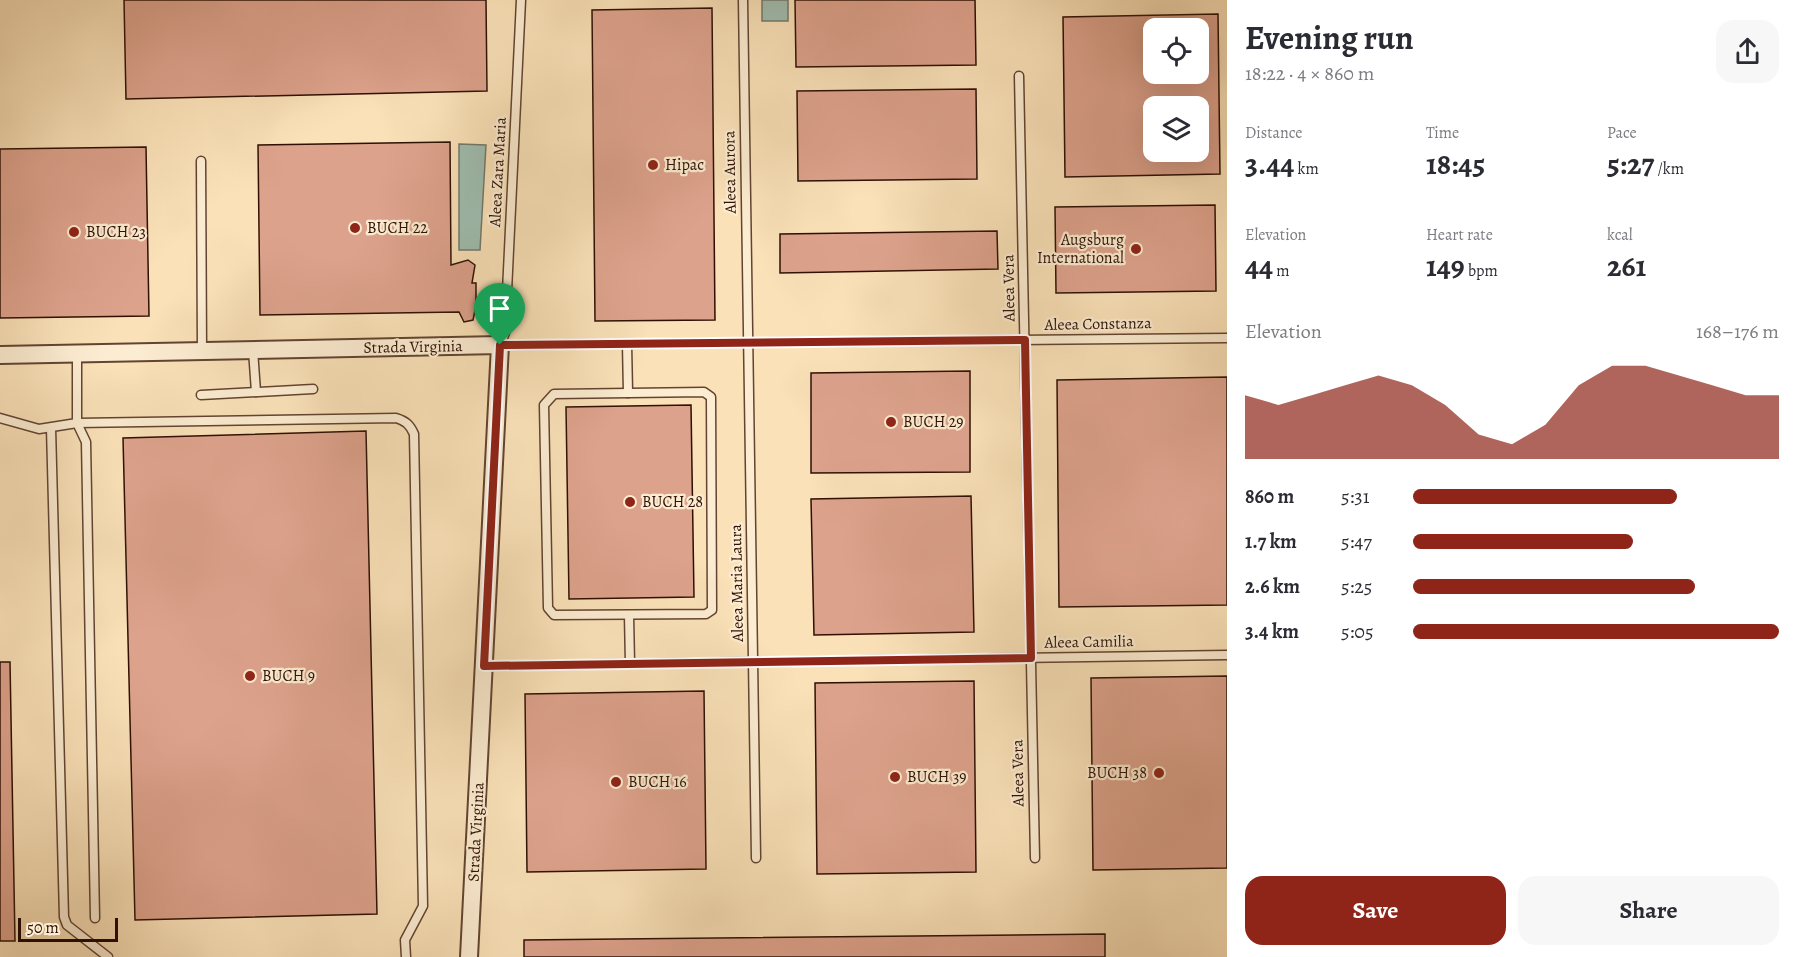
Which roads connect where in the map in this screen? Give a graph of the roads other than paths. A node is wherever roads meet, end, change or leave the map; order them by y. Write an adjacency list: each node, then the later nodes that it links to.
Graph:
1 (521, 0): 9 (lane, Aleea Zara Maria)
2 (743, 0): 7 (lane, Aleea Aurora)
3 (1020, 76): 6 (lane, Aleea Vera)
4 (201, 161): 11 (lane)
5 (1227, 338): 6 (lane, Aleea Constanza)
6 (1025, 340): 7 (lane, Aleea Constanza); 23 (lane, Aleea Vera)
7 (748, 343): 8 (lane, Aleea Constanza); 24 (lane, Aleea Maria Laura)
8 (627, 344): 9 (lane, Aleea Constanza); 16 (lane)
9 (500, 345): 10 (street, Strada Virginia); 26 (street, Strada Virginia)
10 (253, 350): 11 (street, Strada Virginia); 15 (lane)
11 (202, 351): 12 (street, Strada Virginia)
12 (77, 353): 13 (street, Strada Virginia); 19 (lane)
13 (0, 355)
14 (313, 389): 15 (lane)
15 (256, 392): 17 (lane)
16 (628, 393): 21 (lane); 21 (lane)
17 (201, 395)
18 (0, 418): 20 (lane)
19 (76, 423): 20 (lane); 29 (lane); 31 (lane)
20 (51, 428): 30 (lane)
21 (629, 615): 25 (lane)
22 (1227, 655): 23 (lane, Aleea Camilia)
23 (1031, 658): 24 (lane, Aleea Camilia); 28 (lane, Aleea Vera)
24 (753, 662): 25 (lane, Aleea Camilia); 27 (lane, Aleea Maria Laura)
25 (630, 664): 26 (lane, Aleea Camilia)
26 (484, 666): 32 (street, Strada Virginia)
27 (756, 858)
28 (1035, 858)
29 (95, 918)
30 (108, 957)
31 (406, 957)
32 (470, 957)

